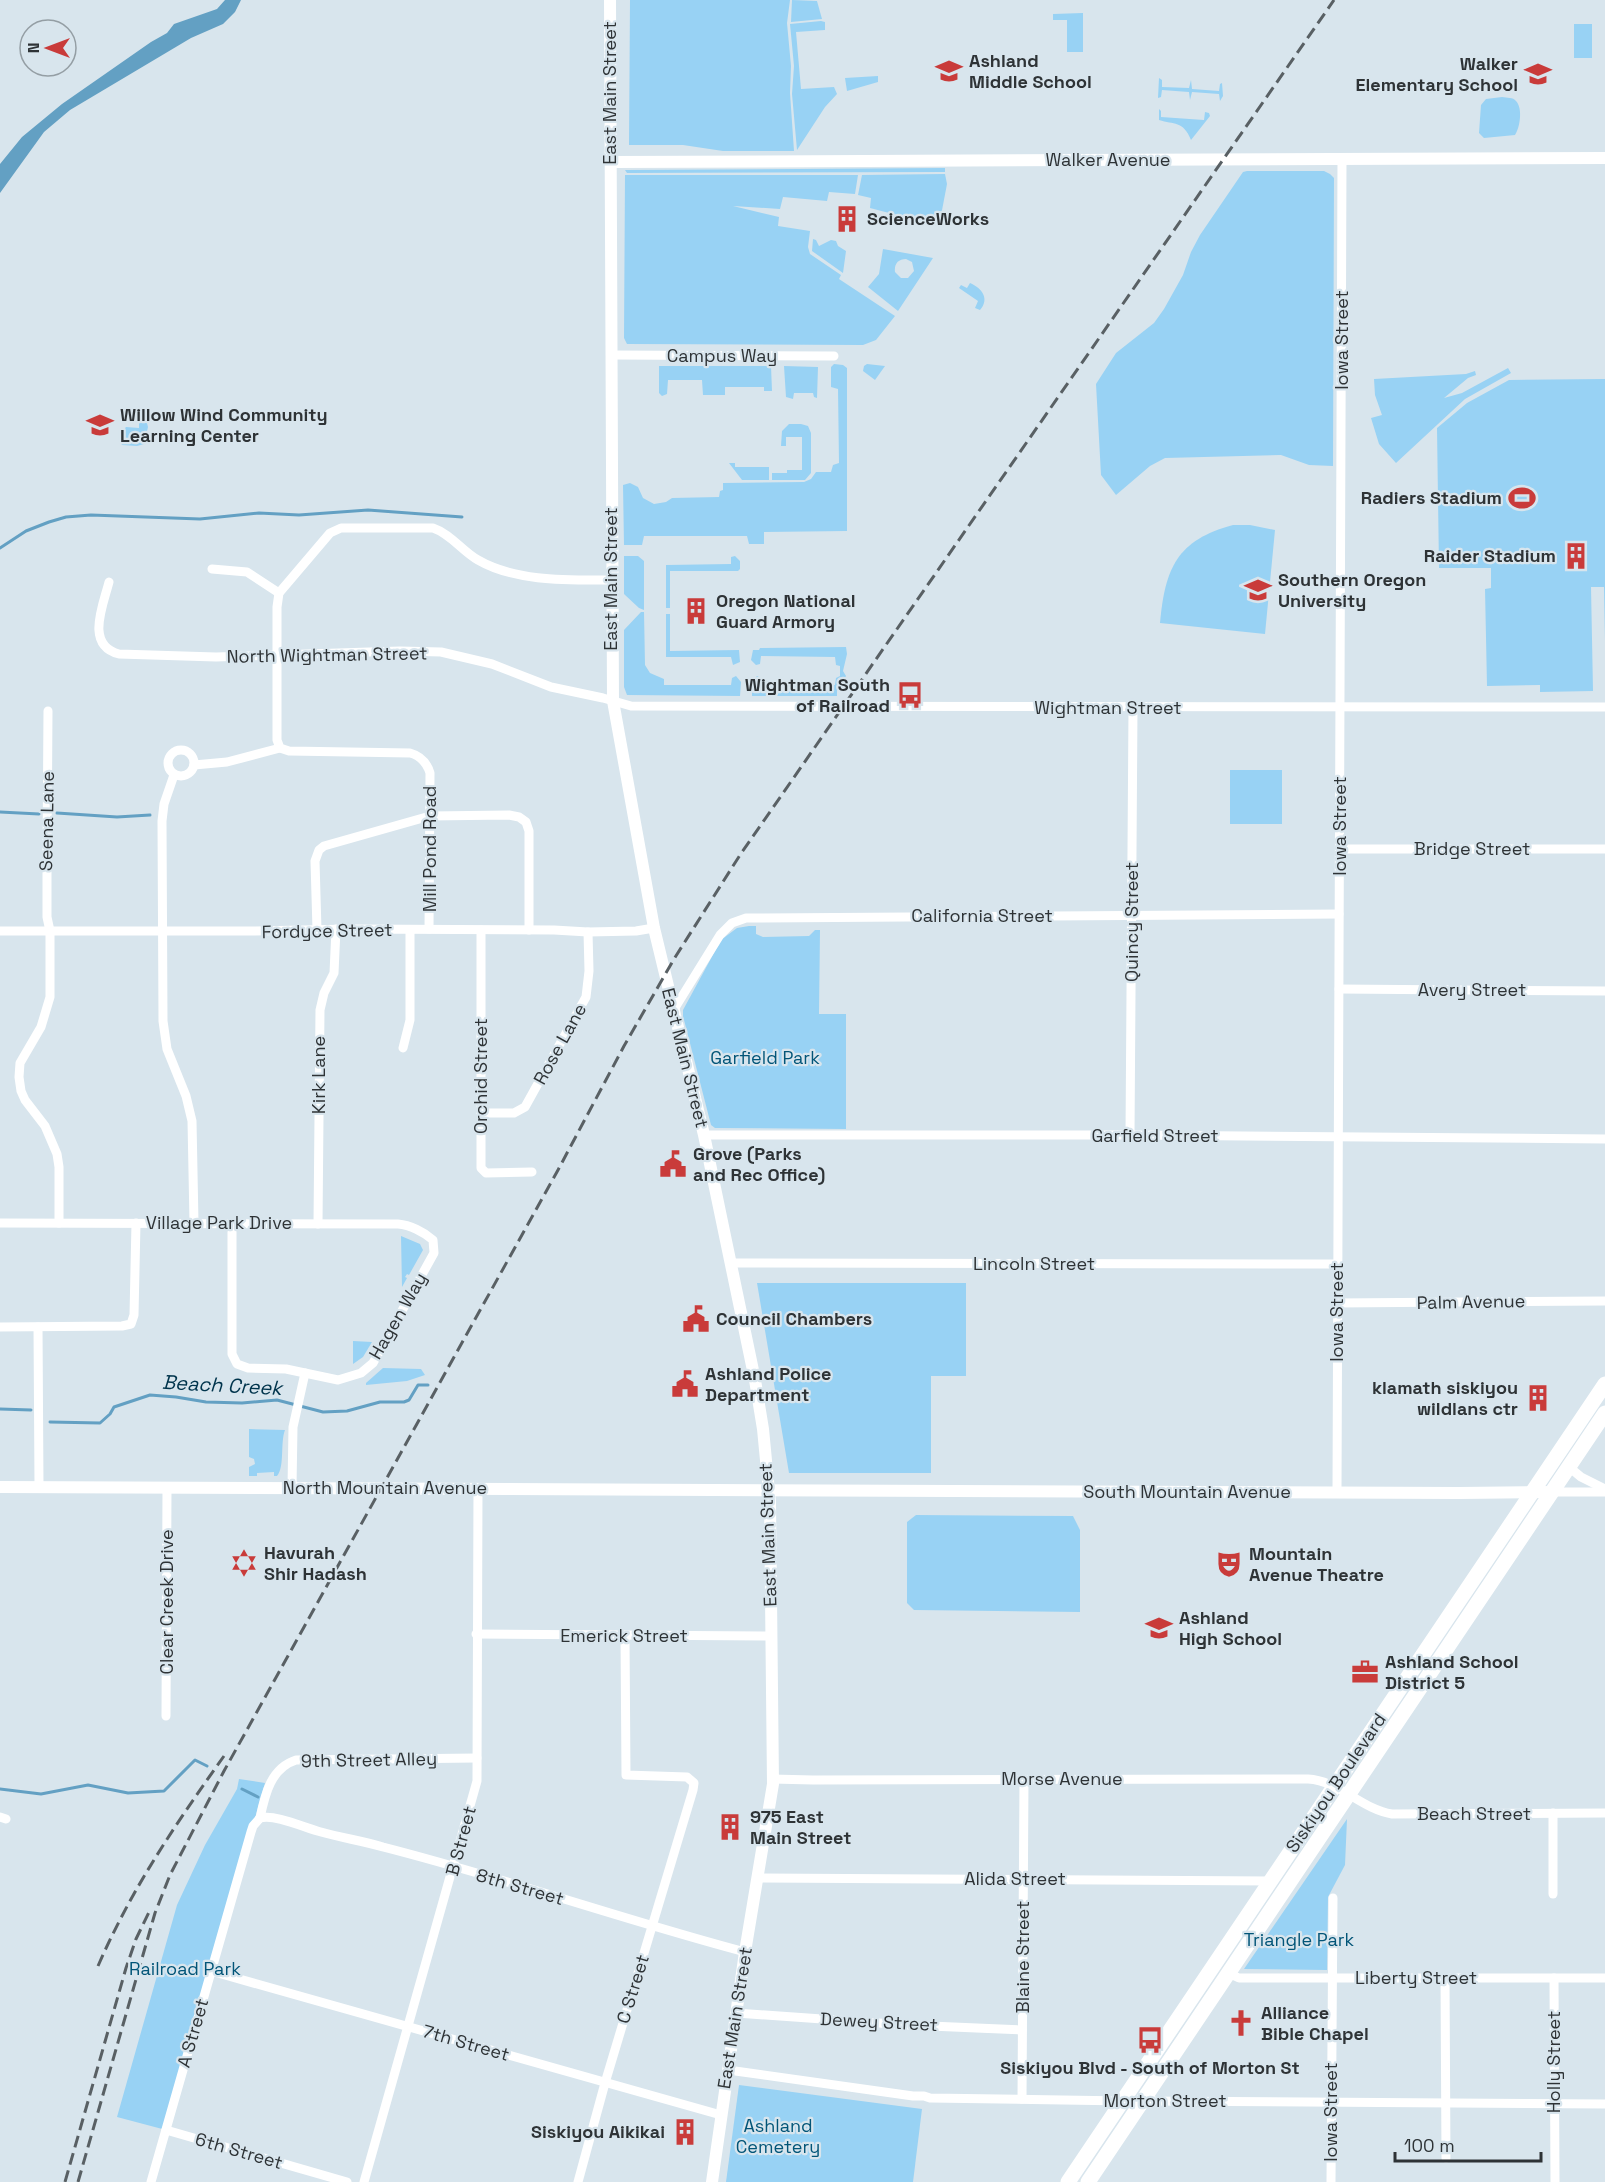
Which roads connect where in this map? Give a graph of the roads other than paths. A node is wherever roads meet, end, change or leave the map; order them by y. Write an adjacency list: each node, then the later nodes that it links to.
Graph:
1 (610, 0): 4 (street, East Main Street)
2 (1605, 158): 3 (street, Walker Avenue)
3 (1342, 160): 4 (street, Walker Avenue); 15 (street, Iowa Street)
4 (611, 162): 5 (street, East Main Street)
5 (611, 355): 6 (street, Campus Way); 8 (street, East Main Street)
6 (834, 356)
7 (212, 568): 10 (street)
8 (611, 580): 10 (street); 12 (street, East Main Street)
9 (109, 582): 11 (street, North Wightman Street)
10 (279, 593): 11 (street)
11 (278, 655): 12 (street, North Wightman Street); 17 (street)
12 (613, 701): 14 (street, Wightman Street); 25 (street, East Main Street)
13 (1605, 707): 15 (street, Wightman Street)
14 (1133, 708): 15 (street, Wightman Street); 24 (street, Quincy Street)
15 (1340, 708): 21 (street, Iowa Street)
16 (48, 711): 33 (street, Seena Lane)
17 (280, 748): 18 (street); 20 (street, Mill Pond Road)
18 (194, 765): 19 (street); 19 (street)
19 (174, 775): 34 (street)
20 (430, 816): 26 (street); 29 (street, Mill Pond Road); 31 (street)
21 (1340, 849): 22 (street, Bridge Street); 23 (street, Iowa Street)
22 (1605, 849)
23 (1339, 914): 24 (street, California Street); 36 (street, Iowa Street)
24 (1131, 915): 38 (street, California Street); 42 (street, Quincy Street)
25 (654, 928): 35 (street, Fordyce Street); 38 (street, East Main Street)
26 (317, 930): 27 (street, Fordyce Street); 34 (street, Fordyce Street)
27 (336, 930): 28 (street, Fordyce Street); 51 (street, Kirk Lane)
28 (410, 930): 29 (street, Fordyce Street); 39 (street)
29 (429, 930): 30 (street, Fordyce Street)
30 (481, 930): 31 (street, Fordyce Street); 40 (street, Orchid Street)
31 (529, 930): 35 (street, Fordyce Street)
32 (0, 931): 33 (street, Fordyce Street)
33 (50, 931): 34 (street, Fordyce Street); 47 (street, Seena Lane)
34 (163, 931): 49 (street)
35 (588, 932): 40 (street, Rose Lane)
36 (1339, 989): 37 (street, Avery Street); 43 (street, Iowa Street)
37 (1605, 991)
38 (673, 1011): 41 (street, East Main Street)
39 (403, 1048)
40 (481, 1113): 45 (street, Orchid Street)
41 (704, 1135): 42 (street, Garfield Street); 53 (street, East Main Street)
42 (1130, 1136): 43 (street, Garfield Street)
43 (1338, 1137): 44 (street, Garfield Street); 54 (street, Iowa Street)
44 (1605, 1139)
45 (532, 1172)
46 (0, 1223): 47 (street, Village Park Drive)
47 (59, 1223): 48 (street, Village Park Drive)
48 (136, 1223): 49 (street, Village Park Drive); 58 (street)
49 (194, 1223): 50 (street, Village Park Drive)
50 (232, 1223): 51 (street, Village Park Drive); 59 (street, Hagen Way)
51 (318, 1224): 52 (street, Village Park Drive)
52 (433, 1240): 59 (street, Hagen Way)
53 (731, 1263): 54 (street, Lincoln Street); 68 (street, East Main Street)
54 (1337, 1264): 56 (street, Iowa Street)
55 (1605, 1301): 56 (street, Palm Avenue)
56 (1337, 1303): 70 (street, Iowa Street)
57 (0, 1327): 58 (street)
58 (38, 1327): 64 (street)
59 (305, 1373): 66 (street)
60 (1605, 1384): 71 (main road, Siskiyou Boulevard)
61 (1605, 1413): 62 (main road, Siskiyou Boulevard)
62 (1569, 1467): 69 (street, South Mountain Avenue); 72 (main road, Siskiyou Boulevard)
63 (0, 1486): 64 (street, North Mountain Avenue)
64 (39, 1486): 65 (street, North Mountain Avenue)
65 (167, 1487): 66 (street, North Mountain Avenue); 76 (street, Clear Creek Drive)
66 (292, 1487): 67 (street, North Mountain Avenue)
67 (478, 1489): 68 (street, North Mountain Avenue); 73 (street, B Street)
68 (769, 1491): 70 (street, South Mountain Avenue); 75 (street, East Main Street)
69 (1605, 1491): 72 (street, South Mountain Avenue)
70 (1337, 1492): 71 (street, South Mountain Avenue)
71 (1531, 1492): 72 (street, South Mountain Avenue); 80 (main road, Siskiyou Boulevard)
72 (1552, 1492): 81 (main road, Siskiyou Boulevard)
73 (476, 1635): 74 (street, Emerick Street); 77 (street, B Street)
74 (625, 1636): 75 (street, Emerick Street); 91 (street, C Street)
75 (771, 1636): 78 (street, East Main Street)
76 (166, 1716)
77 (477, 1758): 84 (street, 9th Street Alley); 85 (street, B Street)
78 (772, 1779): 79 (street, Morse Avenue); 86 (street, East Main Street)
79 (1024, 1779): 80 (street, Morse Avenue); 87 (street, Blaine Street)
80 (1334, 1786): 81 (street, Morse Avenue); 88 (main road, Siskiyou Boulevard)
81 (1348, 1795): 82 (street, Beach Street); 94 (main road, Siskiyou Boulevard)
82 (1553, 1813): 83 (street, Beach Street); 89 (street)
83 (1605, 1813)
84 (260, 1818): 85 (street, 8th Street); 93 (street, A Street)
85 (454, 1868): 91 (street, 8th Street); 100 (street, B Street)
86 (758, 1878): 87 (street, Alida Street); 92 (street, East Main Street)
87 (1023, 1879): 88 (street, Alida Street); 101 (street, Blaine Street)
88 (1272, 1881): 105 (main road, Siskiyou Boulevard)
89 (1553, 1894)
90 (1333, 1898): 95 (street, Iowa Street)
91 (652, 1927): 92 (street, 8th Street); 103 (street, C Street)
92 (745, 1952): 99 (street, East Main Street)
93 (211, 1971): 100 (street, 7th Street); 112 (street, A Street)
94 (1228, 1973): 95 (street, Liberty Street); 106 (main road, Siskiyou Boulevard)
95 (1332, 1978): 96 (street, Liberty Street); 107 (street, Iowa Street)
96 (1445, 1978): 97 (street, Liberty Street); 109 (street)
97 (1554, 1978): 98 (street, Liberty Street); 108 (street, Holly Street)
98 (1605, 1978)
99 (736, 2013): 101 (street, Dewey Street); 102 (street, East Main Street)
100 (408, 2027): 103 (street, 7th Street); 116 (street, B Street)
101 (1022, 2030): 104 (street, Blaine Street)
102 (728, 2070): 104 (street, Morton Street); 111 (street, East Main Street)
103 (605, 2083): 111 (street, 7th Street); 117 (street, C Street)
104 (1022, 2099): 105 (street, Morton Street)
105 (1123, 2101): 106 (street, Morton Street); 119 (main road, Siskiyou Boulevard)
106 (1142, 2101): 107 (street, Morton Street); 120 (main road, Siskiyou Boulevard)
107 (1331, 2103): 109 (street, Morton Street); 121 (street, Iowa Street)
108 (1554, 2103): 109 (street, Morton Street); 110 (street, Morton Street); 122 (street, Holly Street)
109 (1446, 2104): 113 (street)
110 (1605, 2104)
111 (721, 2115): 118 (street, East Main Street)
112 (166, 2130): 114 (street, A Street); 115 (street, 6th Street)
113 (1446, 2158)
114 (151, 2182)
115 (347, 2182)
116 (363, 2182)
117 (578, 2182)
118 (712, 2182)
119 (1068, 2182)
120 (1088, 2182)
121 (1331, 2182)
122 (1555, 2182)

